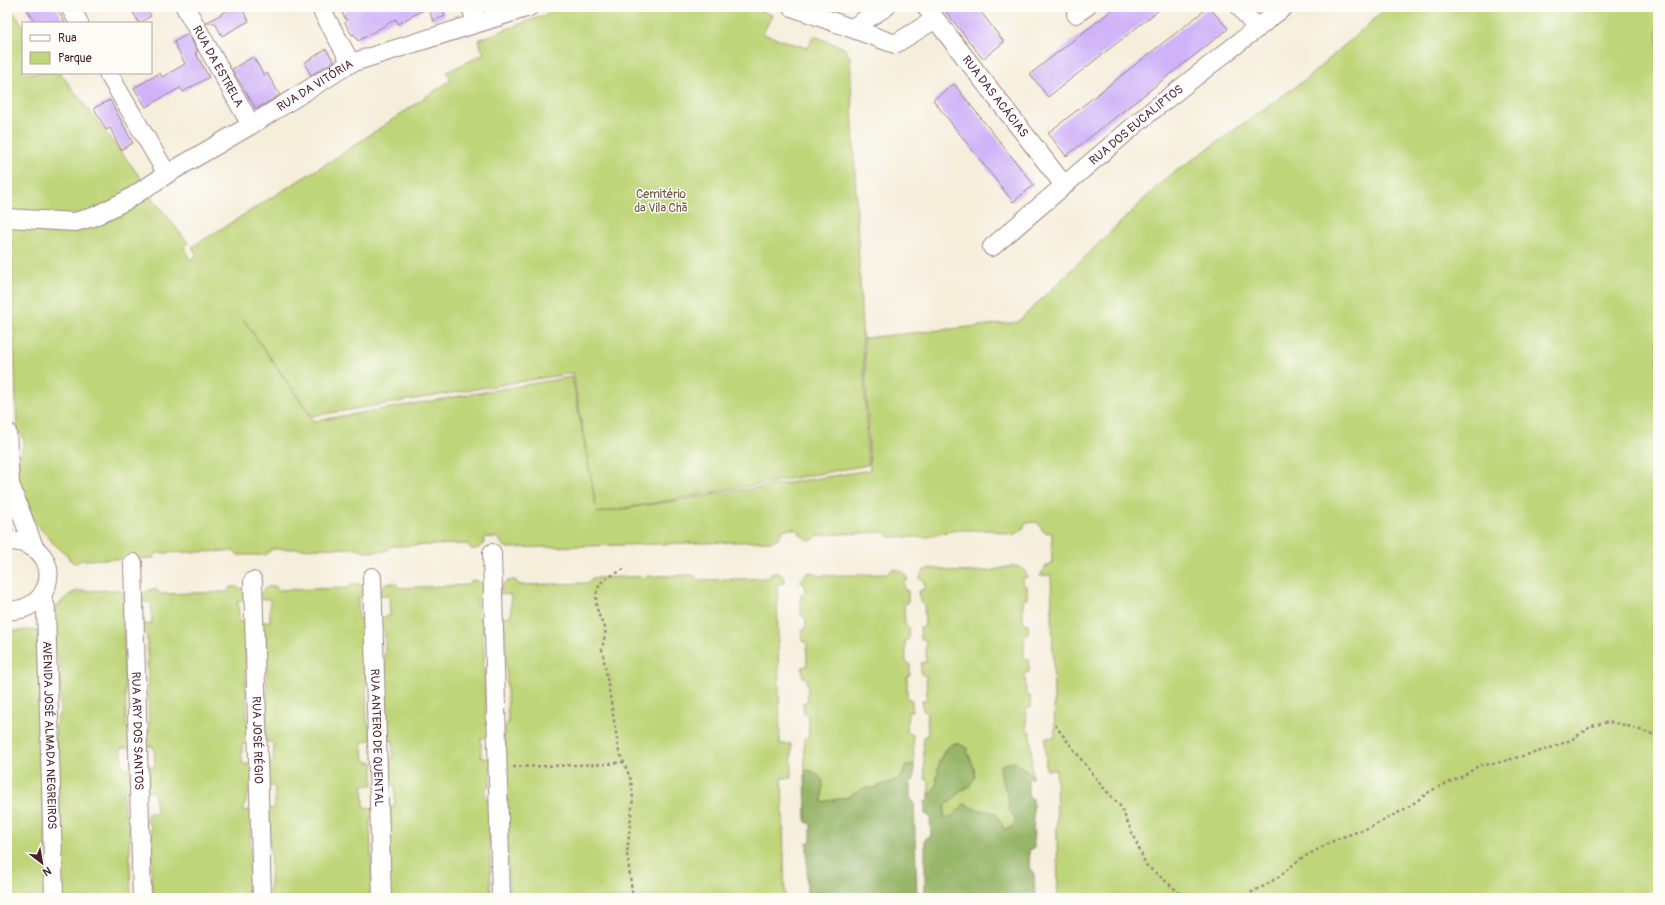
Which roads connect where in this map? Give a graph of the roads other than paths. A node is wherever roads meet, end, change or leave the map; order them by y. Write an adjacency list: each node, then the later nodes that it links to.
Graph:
1 (70, 7): 11 (street)
2 (185, 7): 16 (street, RUA DA ESTRELA)
3 (320, 7): 14 (street)
4 (529, 7): 10 (street, RUA DA VITÓRIA)
5 (792, 7): 12 (street)
6 (886, 7): 12 (street)
7 (1240, 7): 13 (street)
8 (1284, 7): 13 (street, RUA DOS EUCALIPTOS)
9 (930, 13): 12 (street); 18 (street, RUA DAS ACÁCIAS)
10 (473, 15): 14 (street, RUA DA VITÓRIA)
11 (78, 22)
12 (852, 28)
13 (1257, 29): 18 (street, RUA DOS EUCALIPTOS)
14 (350, 63): 16 (street, RUA DA VITÓRIA)
15 (109, 74): 17 (street)
16 (251, 125): 17 (street, RUA DA VITÓRIA)
17 (167, 174): 19 (street, RUA DA VITÓRIA)
18 (1064, 185): 20 (street, RUA DOS EUCALIPTOS)
19 (7, 218)
20 (992, 247)
21 (7, 432): 22 (street)
22 (8, 489): 24 (street)
23 (7, 542): 24 (street)
24 (34, 547): 29 (street)
25 (492, 553): 35 (street)
26 (133, 563): 32 (street, RUA ARY DOS SANTOS)
27 (372, 577): 34 (street, RUA ANTERO DE QUENTAL)
28 (253, 581): 33 (street, RUA JOSÉ RÉGIO)
29 (42, 597): 30 (street); 31 (street, AVENIDA JOSÉ ALMADA NEGREIROS)
30 (7, 610)
31 (54, 898)
32 (142, 898)
33 (262, 898)
34 (382, 898)
35 (501, 898)

